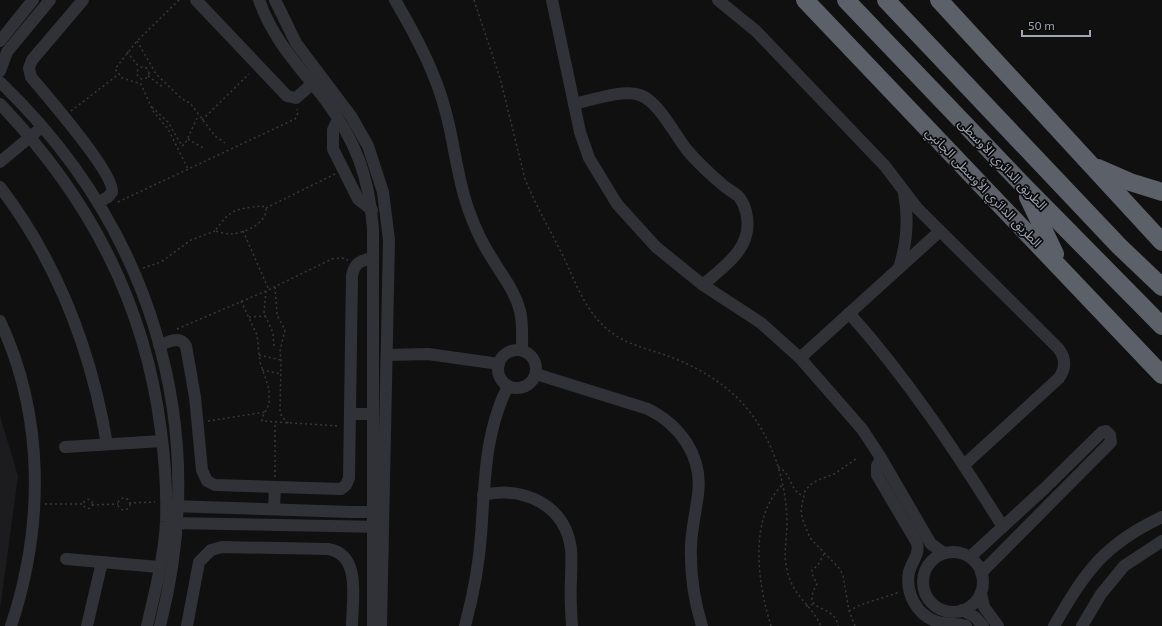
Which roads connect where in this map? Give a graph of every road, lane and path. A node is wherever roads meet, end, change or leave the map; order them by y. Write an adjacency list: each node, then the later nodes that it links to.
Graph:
1 (33, 0): 16 (street)
2 (50, 0): 20 (street)
3 (179, 0): 17 (path)
4 (196, 0): 27 (street)
5 (259, 0): 25 (street)
6 (275, 0): 75 (street)
7 (395, 0): 73 (street)
8 (474, 0): 97 (path)
9 (552, 0): 29 (street)
10 (718, 0): 46 (street)
11 (805, 0): 58 (highway, الطريق الدائري الأوسطى الجانبي)
12 (846, 0): 44 (highway, الطريق الدائري الأوسطى)
13 (886, 0): 62 (highway)
14 (939, 0): 41 (highway)
15 (76, 2): 31 (street)
16 (0, 41)
17 (137, 41): 18 (path); 34 (path)
18 (127, 52): 19 (path); 21 (path)
19 (139, 68): 23 (path); 23 (path)
20 (0, 71)
21 (119, 74): 30 (path); 31 (path)
22 (249, 74): 34 (path)
23 (148, 76): 26 (path)
24 (0, 82): 35 (street)
25 (312, 84): 27 (street); 33 (street)
26 (164, 88)
27 (293, 98): 42 (path)
28 (0, 104): 36 (street)
29 (574, 104): 60 (street); 60 (street)
30 (150, 106): 37 (path); 42 (path)
31 (64, 116): 48 (street)
32 (197, 118): 37 (path)
33 (338, 119): 43 (street); 50 (street)
34 (202, 120): 38 (path)
35 (43, 126): 36 (street); 48 (street)
36 (30, 137): 40 (street); 90 (street)
37 (188, 139): 39 (path)
38 (225, 143)
39 (205, 149)
40 (0, 162)
41 (1091, 165): 47 (highway); 54 (highway)
42 (188, 169): 48 (path)
43 (344, 170): 49 (path); 50 (street)
44 (1022, 184): 58 (highway); 70 (highway, الطريق الدائري الأوسطى)
45 (0, 187): 91 (street)
46 (904, 192): 53 (street); 57 (street)
47 (1162, 192)
48 (101, 206): 59 (street)
49 (266, 208): 51 (path); 52 (path)
50 (372, 210): 55 (street)
51 (215, 231): 52 (path); 59 (path)
52 (242, 231): 63 (path)
53 (940, 231): 57 (street); 96 (street)
54 (1162, 242)
55 (373, 258): 56 (street); 85 (street)
56 (354, 266): 61 (path); 86 (street)
57 (899, 268): 66 (street)
58 (1062, 268): 82 (highway, الطريق الدائري الأوسطى الجانبي)
59 (134, 271): 71 (street)
60 (703, 285): 76 (street)
61 (275, 287): 63 (path); 77 (path)
62 (1162, 288)
63 (269, 290): 64 (path)
64 (266, 291): 65 (path); 67 (path)
65 (241, 302): 68 (path); 71 (path)
66 (849, 313): 76 (street); 96 (street)
67 (265, 316): 68 (path); 72 (path)
68 (249, 317): 74 (path)
69 (0, 321): 103 (street)
70 (1162, 326)
71 (158, 341): 87 (street); 106 (street)
72 (274, 347)
73 (522, 350): 78 (street); 81 (street)
74 (259, 355): 77 (path); 79 (path)
75 (387, 355): 78 (street); 93 (street)
76 (800, 358): 94 (street)
77 (282, 360): 80 (path)
78 (499, 364): 83 (street)
79 (262, 370): 80 (path); 84 (path)
80 (281, 374): 89 (path)
81 (536, 374): 83 (street); 139 (street)
82 (1162, 375)
83 (508, 386): 100 (street)
84 (266, 412): 87 (path); 88 (path)
85 (372, 414): 86 (street); 93 (street)
86 (350, 420): 89 (path); 99 (street)
87 (199, 423): 99 (street)
88 (275, 423): 89 (path); 99 (path)
89 (289, 424)
90 (162, 441): 91 (street); 106 (street)
91 (107, 444): 92 (street)
92 (65, 447)
93 (378, 456): 109 (street)
94 (881, 458): 115 (street); 122 (street)
95 (856, 459): 101 (path)
96 (964, 465): 113 (street)
97 (778, 467): 98 (path); 101 (path)
98 (783, 485): 125 (path); 140 (path)
99 (275, 487): 108 (street)
100 (483, 495): 137 (street); 138 (street)
101 (803, 496): 116 (path)
102 (129, 503): 105 (path); 105 (path); 106 (path)
103 (36, 504): 104 (path); 129 (street)
104 (83, 504): 107 (path); 107 (path)
105 (118, 504): 107 (path)
106 (170, 504): 108 (street); 111 (street)
107 (92, 505)
108 (274, 510): 109 (street)
109 (378, 512): 112 (street)
110 (1162, 517): 128 (street)
111 (171, 523): 112 (street); 120 (street); 132 (street)
112 (378, 527): 135 (street); 136 (street)
113 (1003, 527): 117 (street); 121 (street)
114 (1162, 541): 147 (street)
115 (944, 553): 117 (street); 126 (street)
116 (824, 554): 124 (path); 127 (path)
117 (970, 557): 121 (street)
118 (66, 559): 119 (street)
119 (102, 562): 120 (street); 130 (street)
120 (160, 567): 131 (street)
121 (981, 573): 123 (street)
122 (909, 589): 127 (path); 144 (street)
123 (980, 593): 126 (street); 146 (street)
124 (814, 604): 125 (path); 142 (path)
125 (806, 606): 141 (path)
126 (962, 610): 145 (street)
127 (849, 611): 143 (path)
128 (1057, 625)
129 (11, 626)
130 (87, 626)
131 (147, 626)
132 (160, 626)
133 (187, 626): 134 (street)
134 (352, 626)
135 (372, 626)
136 (381, 626)
137 (465, 626)
138 (572, 626)
139 (702, 626)
140 (771, 626)
141 (821, 626)
142 (838, 626)
143 (855, 626)
144 (966, 626)
145 (983, 626)
146 (998, 626)
147 (1082, 626)

